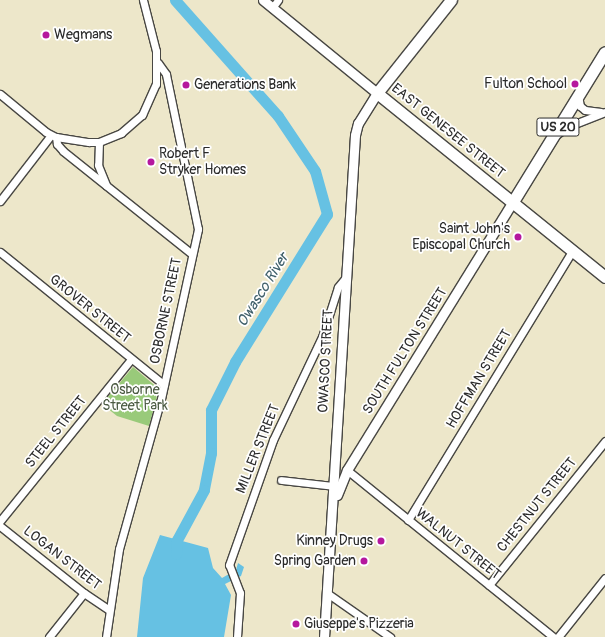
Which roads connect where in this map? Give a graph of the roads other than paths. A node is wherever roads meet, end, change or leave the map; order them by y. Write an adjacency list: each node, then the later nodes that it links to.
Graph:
1 (143, 0): 6 (street)
2 (262, 0): 4 (main road, EAST GENESEE STREET)
3 (451, 0): 7 (highway)
4 (275, 4): 7 (main road, EAST GENESEE STREET)
5 (605, 52): 9 (highway, US 20)
6 (158, 63): 12 (street); 19 (street, OSBORNE STREET)
7 (377, 93): 16 (highway, EAST GENESEE STREET); 20 (main road, OWASCO STREET)
8 (0, 94): 11 (street)
9 (578, 94): 10 (street); 13 (highway, US 20)
10 (605, 112): 13 (street)
11 (53, 136): 12 (street); 14 (street); 15 (street)
12 (99, 142): 14 (street)
13 (548, 144): 16 (highway, US 20)
14 (109, 189): 19 (street)
15 (0, 201)
16 (512, 203): 17 (highway, EAST GENESEE STREET); 26 (main road, SOUTH FULTON STREET)
17 (572, 250): 21 (highway, EAST GENESEE STREET); 30 (street, HOFFMAN STREET)
18 (0, 252): 22 (street, GROVER STREET)
19 (192, 254): 23 (street, OSBORNE STREET)
20 (346, 277): 25 (main road, OWASCO STREET); 40 (street, MILLER STREET)
21 (605, 277)
22 (131, 359): 23 (street, GROVER STREET); 31 (street, STEEL STREET)
23 (164, 386): 37 (street, OSBORNE STREET)
24 (605, 441): 34 (street, CHESTNUT STREET)
25 (335, 468): 26 (main road); 28 (main road, OWASCO STREET)
26 (347, 470): 29 (main road, SOUTH FULTON STREET); 30 (street, WALNUT STREET)
27 (281, 480): 28 (street)
28 (334, 486): 29 (main road, OWASCO STREET)
29 (332, 517): 36 (main road, OWASCO STREET)
30 (408, 520): 34 (street, WALNUT STREET)
31 (0, 521)
32 (0, 526): 35 (street, LOGAN STREET)
33 (605, 578): 44 (street)
34 (489, 586): 43 (street, WALNUT STREET)
35 (84, 593): 37 (street, LOGAN STREET); 38 (street)
36 (327, 593): 41 (main road, OWASCO STREET); 42 (street)
37 (109, 610): 39 (street, OSBORNE STREET)
38 (49, 637)
39 (106, 637)
40 (237, 637)
41 (324, 637)
42 (390, 637)
43 (553, 637)
44 (558, 637)

